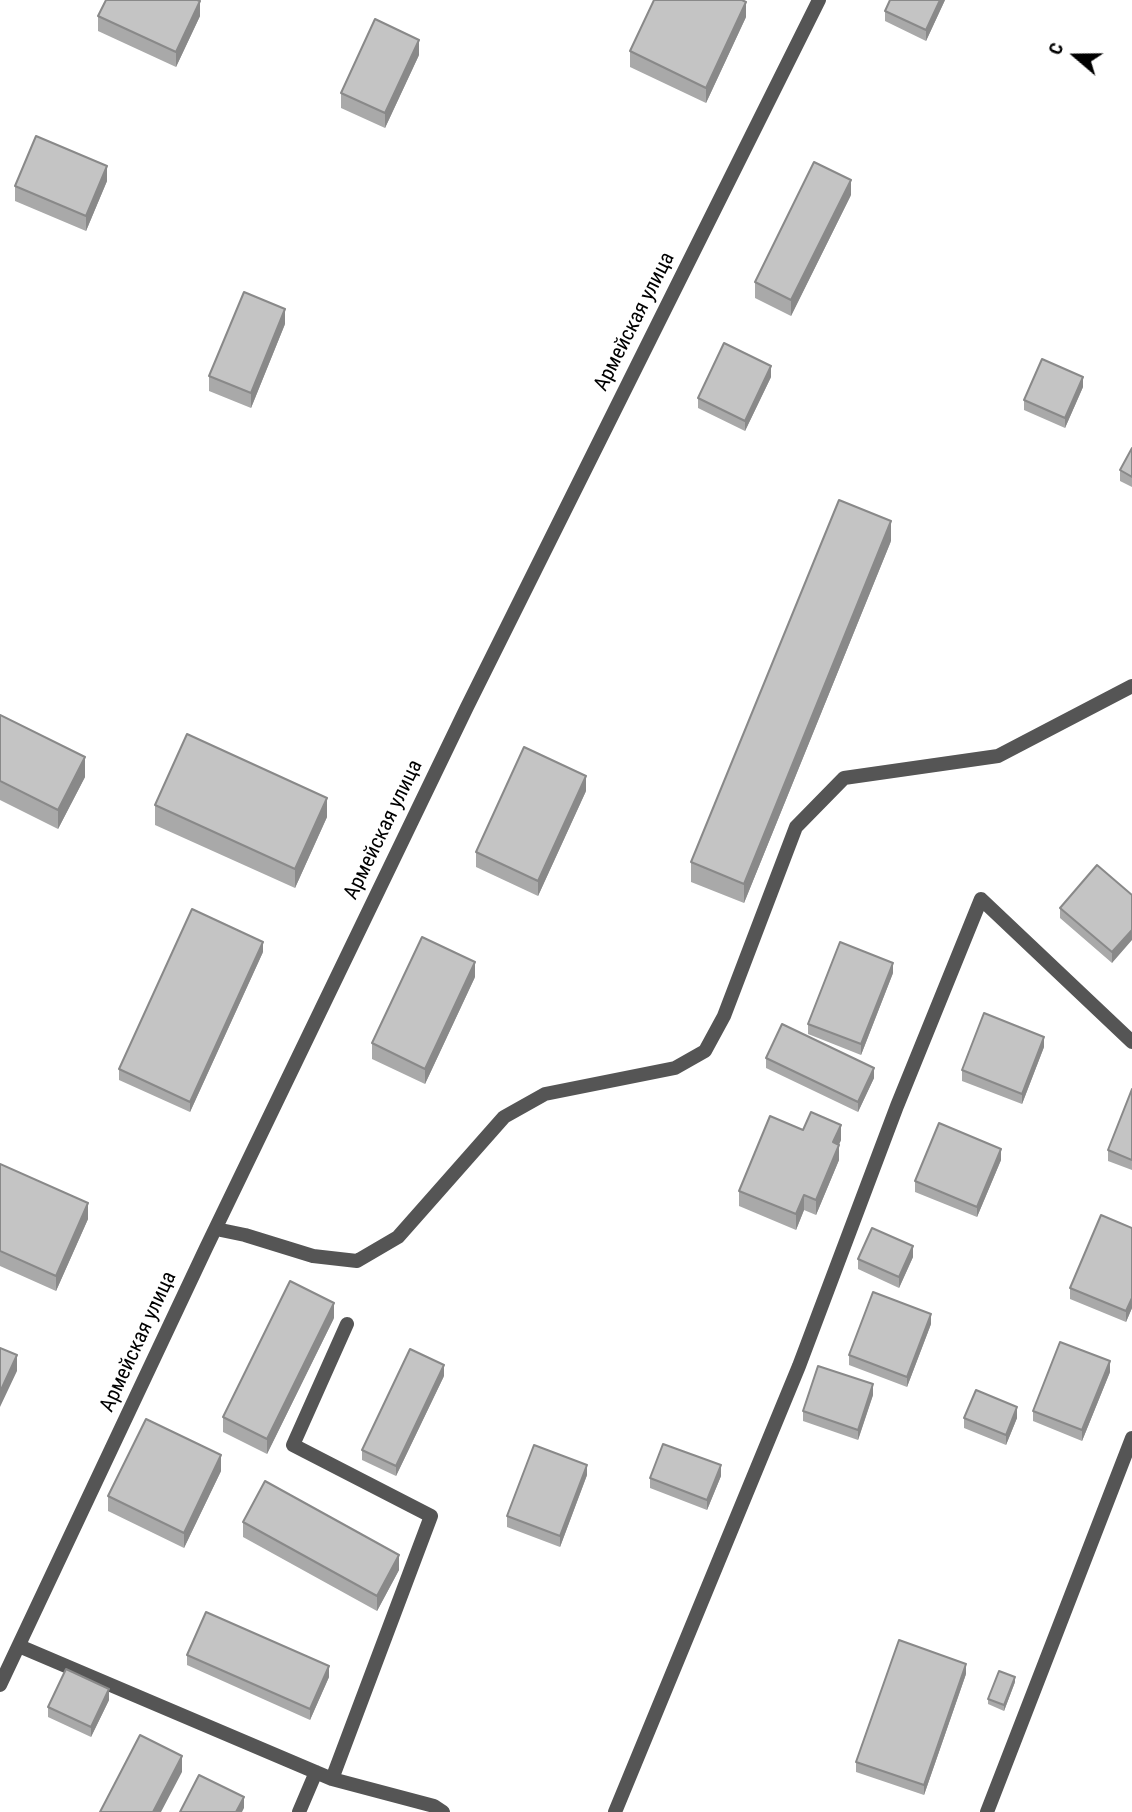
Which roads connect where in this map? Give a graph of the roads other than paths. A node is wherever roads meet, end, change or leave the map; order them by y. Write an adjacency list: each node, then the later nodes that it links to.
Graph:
1 (819, 0): 4 (street, Армейская улица)
2 (1132, 685): 4 (street)
3 (1132, 1042): 13 (street)
4 (216, 1230): 7 (street, Армейская улица)
5 (348, 1324): 10 (street)
6 (1132, 1438): 14 (street)
7 (19, 1646): 8 (street, Армейская улица); 9 (street)
8 (0, 1685)
9 (316, 1772): 10 (street); 11 (street)
10 (332, 1779): 12 (street)
11 (299, 1812)
12 (443, 1812)
13 (615, 1812)
14 (988, 1812)

